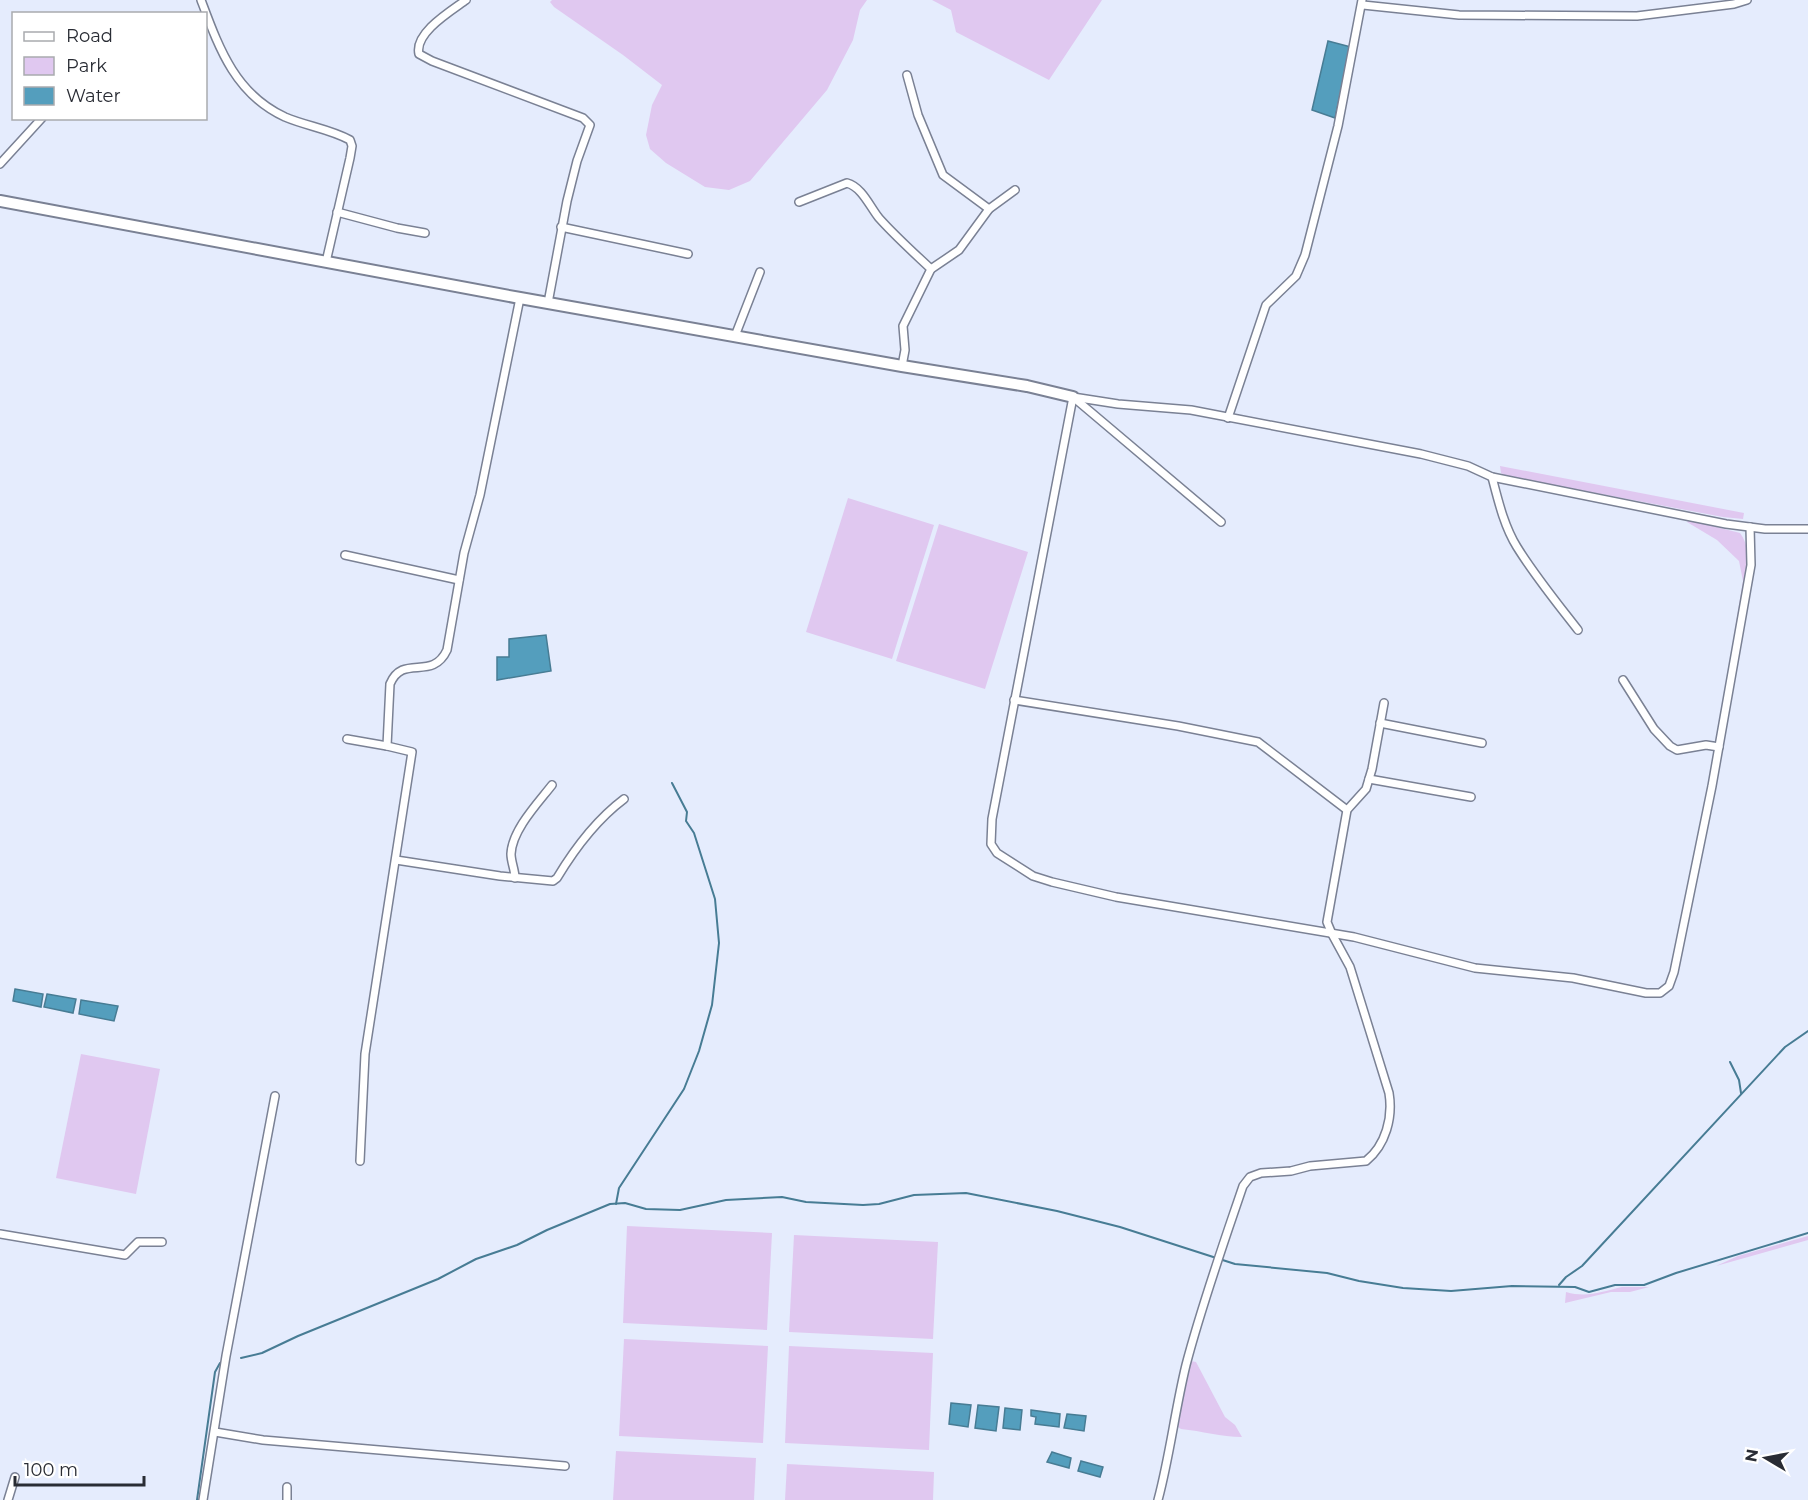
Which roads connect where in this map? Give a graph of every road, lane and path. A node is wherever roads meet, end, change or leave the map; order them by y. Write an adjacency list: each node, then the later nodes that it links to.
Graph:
1 (466, 0): 13 (street)
2 (1747, 0): 3 (street)
3 (1362, 2): 24 (street)
4 (207, 14): 12 (street)
5 (907, 75): 11 (street)
6 (40, 120): 7 (street)
7 (0, 164)
8 (1015, 190): 11 (street)
9 (0, 201): 16 (street)
10 (800, 202): 17 (street)
11 (989, 208): 17 (street)
12 (337, 212): 14 (street); 16 (street)
13 (561, 227): 15 (street); 20 (street)
14 (425, 233)
15 (688, 254)
16 (326, 262): 19 (street)
17 (931, 269): 22 (street)
18 (759, 272): 21 (street)
19 (520, 298): 20 (street); 30 (street)
20 (548, 303): 21 (street)
21 (735, 336): 22 (street)
22 (902, 366): 23 (street)
23 (1073, 397): 24 (street); 26 (street); 33 (street)
24 (1228, 418): 25 (street)
25 (1491, 477): 27 (street); 31 (street)
26 (1221, 522)
27 (1750, 527): 28 (street); 39 (street)
28 (1808, 530)
29 (345, 555): 30 (street)
30 (459, 580): 38 (street)
31 (1578, 630)
32 (1623, 680): 39 (street)
33 (1014, 700): 44 (street); 47 (street)
34 (1384, 703): 35 (street)
35 (1380, 723): 37 (street); 40 (street)
36 (347, 740): 38 (street)
37 (1482, 743)
38 (387, 746): 45 (street)
39 (1719, 747): 47 (street)
40 (1369, 779): 42 (street); 44 (street)
41 (552, 784): 46 (street)
42 (1471, 797)
43 (624, 799): 46 (street)
44 (1347, 810): 47 (street)
45 (396, 860): 46 (street); 49 (street)
46 (515, 878)
47 (1332, 934): 59 (street)
48 (275, 1096): 52 (street)
49 (360, 1161)
50 (0, 1234): 51 (street)
51 (162, 1242)
52 (215, 1432): 53 (street); 57 (street)
53 (565, 1466)
54 (15, 1477): 56 (street)
55 (287, 1486): 58 (street)
56 (8, 1500)
57 (203, 1500)
58 (286, 1500)
59 (1158, 1500)

